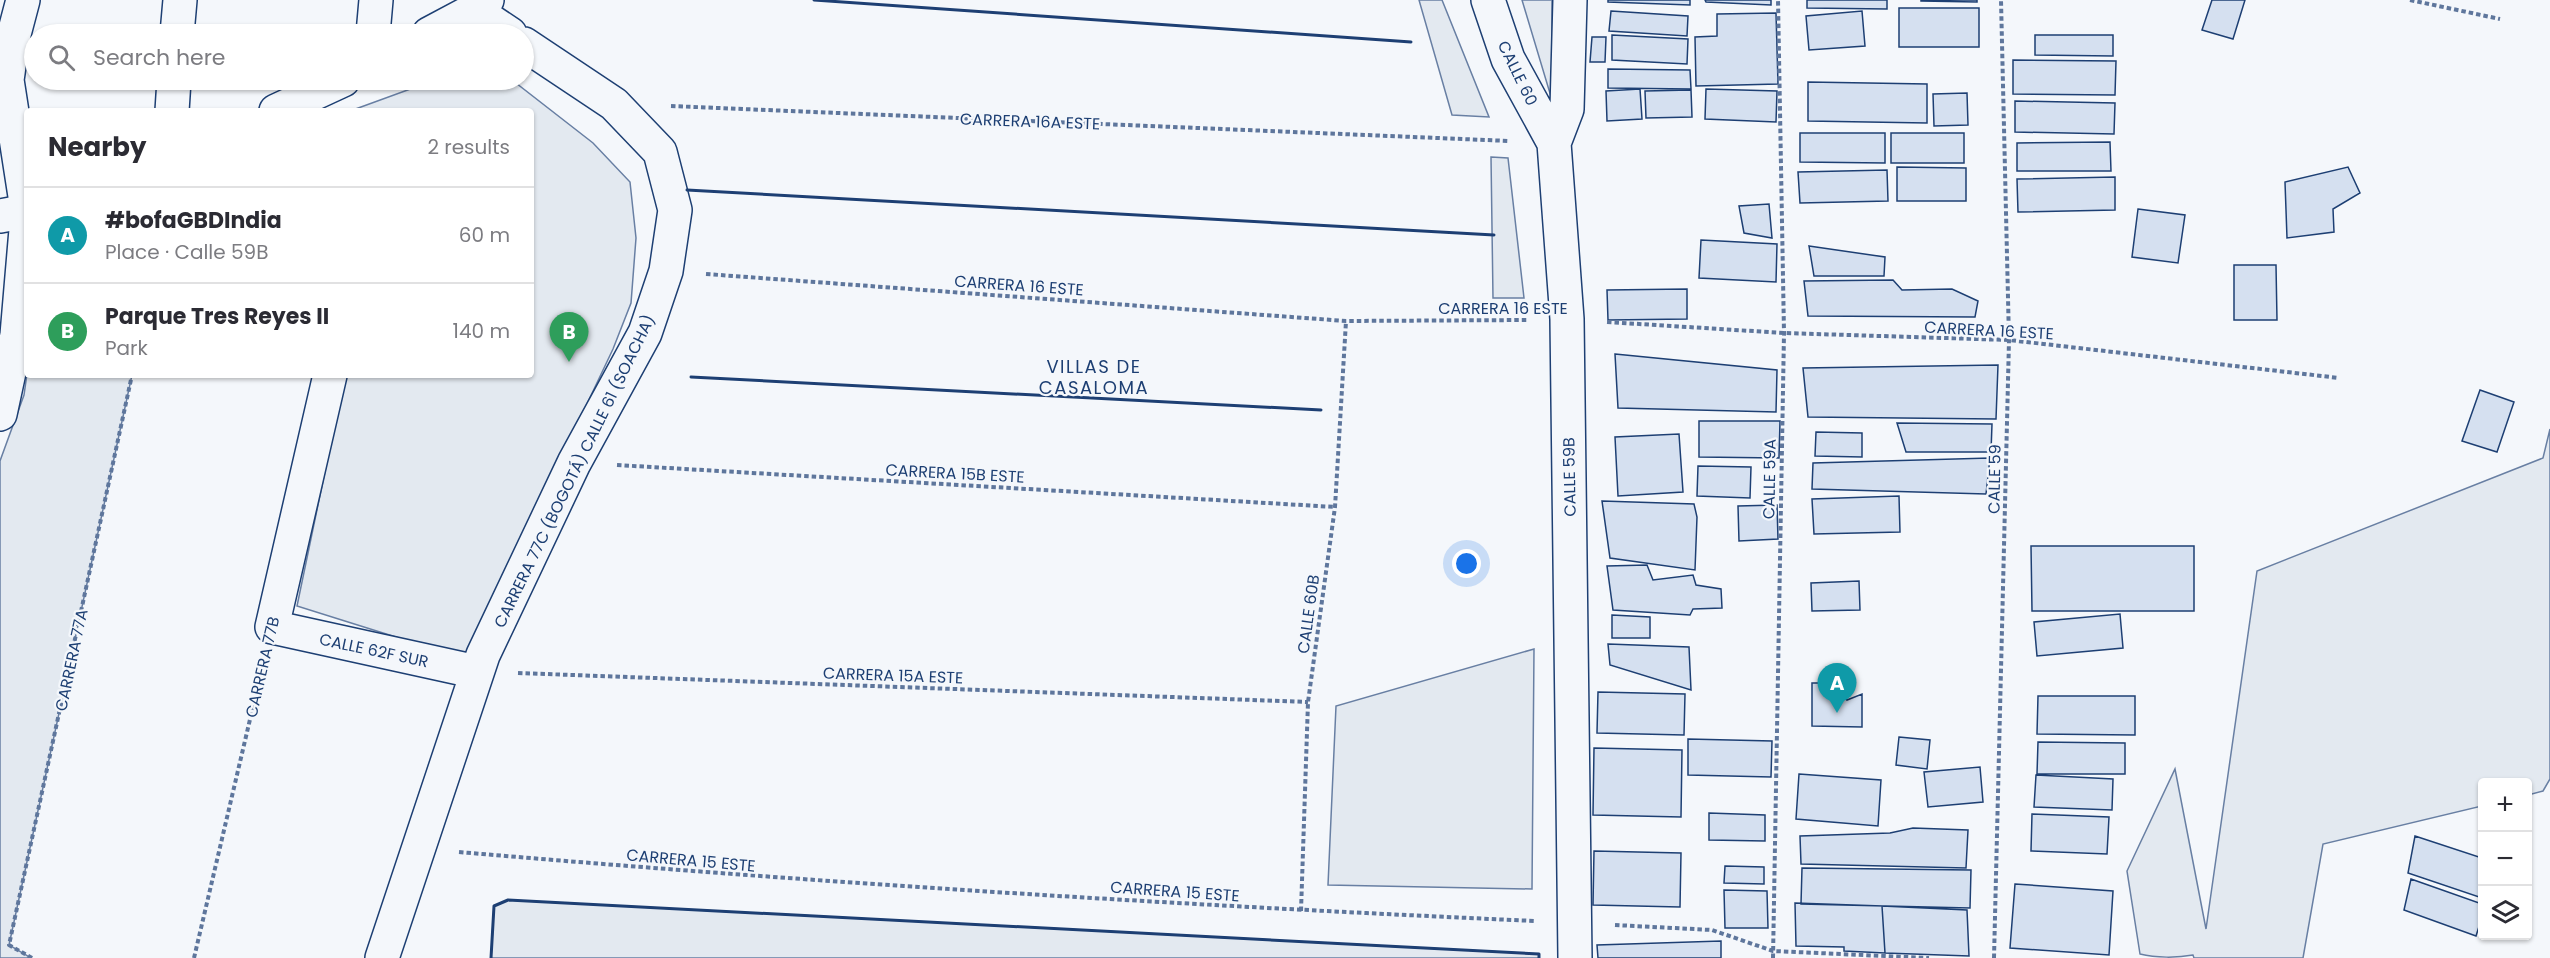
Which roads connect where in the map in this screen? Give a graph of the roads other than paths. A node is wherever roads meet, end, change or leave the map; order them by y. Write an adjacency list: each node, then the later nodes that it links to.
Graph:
1 (23, 0): 17 (street)
2 (180, 0): 7 (street)
3 (376, 0): 8 (street)
4 (1488, 0): 16 (street, CALLE 60)
5 (1570, 0): 16 (street, CALLE 59B)
6 (481, 5): 9 (street); 10 (street)
7 (178, 24)
8 (374, 24)
9 (447, 24)
10 (500, 24)
11 (534, 51): 24 (street, CARRERA 77C (BOGOTÁ) CALLE 61 (SOACHA))
12 (173, 90): 14 (street)
13 (321, 90): 15 (street)
14 (172, 108)
15 (282, 108)
16 (1554, 143): 26 (street, CALLE 59B)
17 (24, 190)
18 (24, 211): 19 (street)
19 (0, 216)
20 (24, 267): 22 (street)
21 (329, 378): 23 (street, CARRERA 77B)
22 (0, 414)
23 (272, 627): 24 (street, CALLE 62F SUR)
24 (477, 672): 25 (street, CARRERA 77C (BOGOTÁ) CALLE 61 (SOACHA))
25 (382, 958)
26 (1575, 958)

